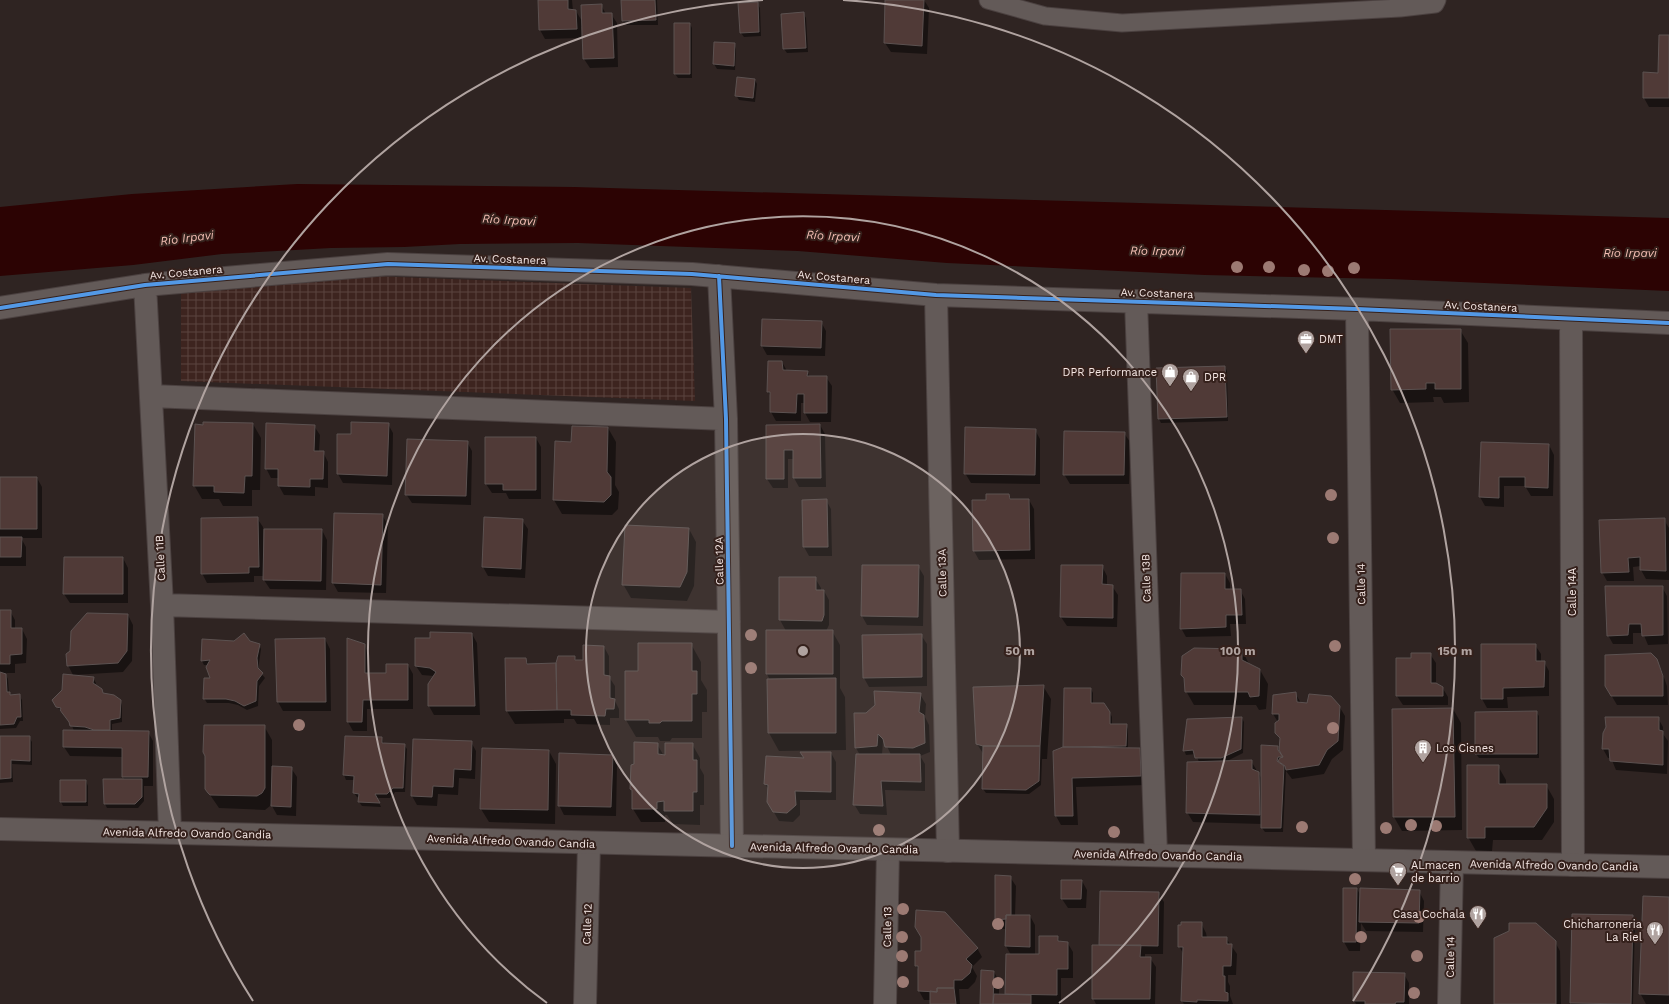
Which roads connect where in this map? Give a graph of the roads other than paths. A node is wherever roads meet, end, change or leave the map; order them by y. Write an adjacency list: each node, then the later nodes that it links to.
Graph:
1 (988, 0): 2 (lane)
2 (1437, 0)
3 (719, 276): 4 (street, Av. Costanera); 5 (street, Av. Costanera); 12 (street, Calle 12A)
4 (145, 285): 7 (street, Av. Costanera); 11 (street, Calle 11B)
5 (936, 295): 6 (street, Av. Costanera); 20 (street, Calle 13A)
6 (1136, 301): 8 (street, Av. Costanera); 21 (street, Calle 13B)
7 (0, 308)
8 (1357, 308): 9 (street, Av. Costanera); 22 (street, Calle 14)
9 (1571, 320): 10 (street, Av. Costanera); 24 (street, Calle 14A)
10 (1669, 323)
11 (151, 396): 12 (street); 13 (street, Calle 11B)
12 (726, 419): 14 (street, Calle 12A)
13 (162, 605): 14 (street); 16 (street, Calle 11B)
14 (729, 622): 18 (street, Calle 12A)
15 (0, 829): 16 (street, Avenida Alfredo Ovando Candia)
16 (170, 832): 17 (street, Avenida Alfredo Ovando Candia)
17 (589, 844): 18 (street, Avenida Alfredo Ovando Candia); 26 (street, Calle 12)
18 (732, 846): 19 (street, Avenida Alfredo Ovando Candia)
19 (888, 850): 20 (street, Avenida Alfredo Ovando Candia); 27 (street, Calle 13)
20 (948, 851): 21 (street, Avenida Alfredo Ovando Candia)
21 (1156, 855): 22 (street, Avenida Alfredo Ovando Candia)
22 (1364, 859): 23 (street, Avenida Alfredo Ovando Candia)
23 (1452, 863): 24 (street, Avenida Alfredo Ovando Candia); 28 (street, Calle 14)
24 (1573, 865): 25 (street, Avenida Alfredo Ovando Candia)
25 (1669, 867)
26 (585, 1004)
27 (885, 1004)
28 (1449, 1004)

